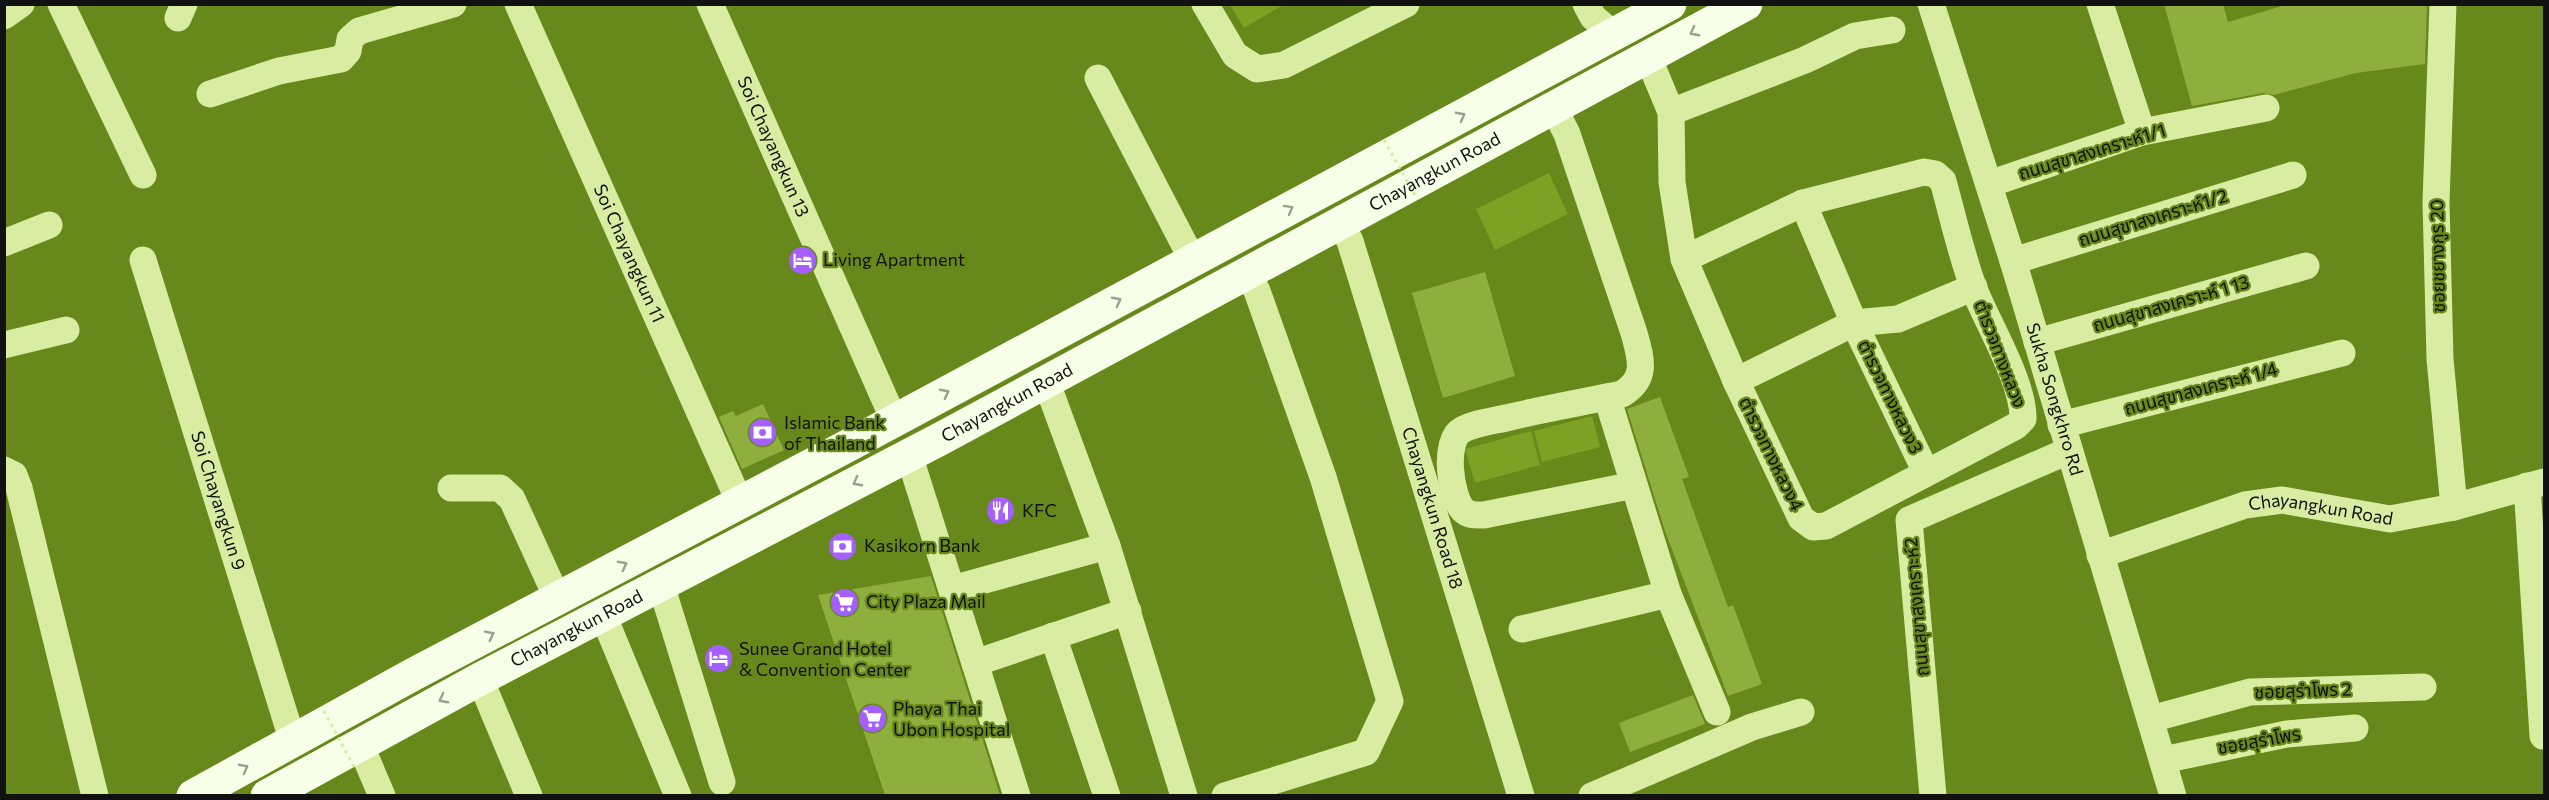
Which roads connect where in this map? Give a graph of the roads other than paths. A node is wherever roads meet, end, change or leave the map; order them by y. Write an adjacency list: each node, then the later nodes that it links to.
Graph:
1 (21, 4): 14 (street)
2 (61, 4): 24 (street)
3 (453, 4): 19 (street)
4 (518, 4): 54 (street, Soi Chayangkun 11)
5 (710, 4): 46 (street, Soi Chayangkun 13)
6 (1205, 4): 7 (street)
7 (1406, 4)
8 (1586, 4): 16 (street)
9 (1670, 4): 16 (main road, Chayangkun Road)
10 (1746, 4): 17 (main road, Chayangkun Road, one-way to 17)
11 (1931, 4): 26 (street, Sukha Songkhro Rd)
12 (2100, 4): 23 (street)
13 (2443, 4): 55 (street, ชอยชยางกูร 20)
14 (4, 16)
15 (1892, 30): 22 (street)
16 (1614, 35): 17 (main road); 33 (main road, Chayangkun Road, one-way to 16)
17 (1639, 61): 20 (main road, Chayangkun Road); 22 (street)
18 (1098, 78): 33 (street)
19 (210, 94)
20 (1554, 108): 28 (main road, Chayangkun Road); 45 (street)
21 (2266, 108): 23 (street, ถนนสุขาสงเคราะห์1/1)
22 (1671, 112): 31 (street)
23 (2142, 132): 26 (street, ถนนสุขาสงเคราะห์1/1)
24 (143, 175)
25 (2293, 175): 34 (street, ถนนสุขาสงเคราะห์1/2)
26 (1989, 184): 34 (street, Sukha Songkhro Rd)
27 (1803, 203): 31 (street, ตำรวจทางหลวง); 37 (street, ตำรวจทางหลวง); 38 (street)
28 (1340, 223): 36 (main road, Chayangkun Road); 88 (street, Chayangkun Road 18)
29 (49, 225): 30 (street)
30 (4, 243)
31 (1684, 259): 44 (street)
32 (143, 260): 74 (street, Soi Chayangkun 9)
33 (1193, 261): 46 (main road, Chayangkun Road, one-way to 33)
34 (2013, 261): 40 (street, Sukha Songkhro Rd)
35 (2306, 266): 40 (street, ถนนสุขาสงเคราะห์ 1 13)
36 (1247, 273): 43 (main road, Chayangkun Road); 87 (street)
37 (1974, 287): 38 (street, ตำรวจทางหลวง); 50 (street, ตำรวจทางหลวง)
38 (1854, 323): 44 (street, ตำรวจทางหลวง4); 50 (street, ตำรวจทางหลวง3)
39 (66, 330): 41 (street)
40 (2037, 342): 47 (street, Sukha Songkhro Rd)
41 (4, 345)
42 (2342, 353): 47 (street, ถนนสุขาสงเคราะห์ 1/4)
43 (1046, 381): 48 (main road, Chayangkun Road); 56 (street)
44 (1736, 381): 50 (street, ตำรวจทางหลวง4)
45 (1606, 397): 52 (street); 52 (street)
46 (894, 420): 48 (main road); 54 (main road, Chayangkun Road)
47 (2065, 438): 57 (street, Sukha Songkhro Rd); 90 (street, ถนนสุขาสงเคราะห์2)
48 (909, 455): 58 (main road, Chayangkun Road, one-way to 58); 59 (street)
49 (4, 470): 78 (street)
50 (1926, 472)
51 (2536, 484): 55 (street, Chayangkun Road); 73 (street)
52 (1634, 485): 60 (street)
53 (451, 488): 61 (street)
54 (740, 503): 61 (main road, Chayangkun Road, one-way to 54)
55 (2454, 507): 57 (street, Chayangkun Road)
56 (1107, 546): 59 (street); 62 (street)
57 (2100, 555): 71 (street, Sukha Songkhro Rd)
58 (661, 585): 63 (main road, Chayangkun Road); 77 (street)
59 (952, 589): 66 (street)
60 (1668, 594): 64 (street); 69 (street)
61 (558, 600): 74 (main road, Chayangkun Road, one-way to 61)
62 (1128, 611): 65 (street); 86 (street)
63 (603, 615): 67 (main road, Chayangkun Road); 83 (street)
64 (1522, 628)
65 (1053, 636): 66 (street); 85 (street)
66 (975, 663): 84 (street)
67 (480, 679): 75 (main road, Chayangkun Road, one-way to 75); 82 (street)
68 (2423, 687): 71 (street, ชอยสุรำโพร 2)
69 (1717, 712)
70 (1801, 712): 89 (street)
71 (2151, 719): 76 (street, Sukha Songkhro Rd)
72 (2355, 728): 76 (street, ชอยสุรำโพร)
73 (2543, 736)
74 (293, 742): 79 (main road, Chayangkun Road, one-way to 74)
75 (357, 756): 80 (main road, Chayangkun Road); 81 (street)
76 (2163, 760): 91 (street, Sukha Songkhro Rd)
77 (722, 782)
78 (95, 795)
79 (193, 795)
80 (267, 795)
81 (382, 795)
82 (529, 795)
83 (678, 795)
84 (1017, 795)
85 (1107, 795)
86 (1184, 795)
87 (1225, 795)
88 (1521, 795)
89 (1592, 795)
90 (1934, 795)
91 (2173, 795)

